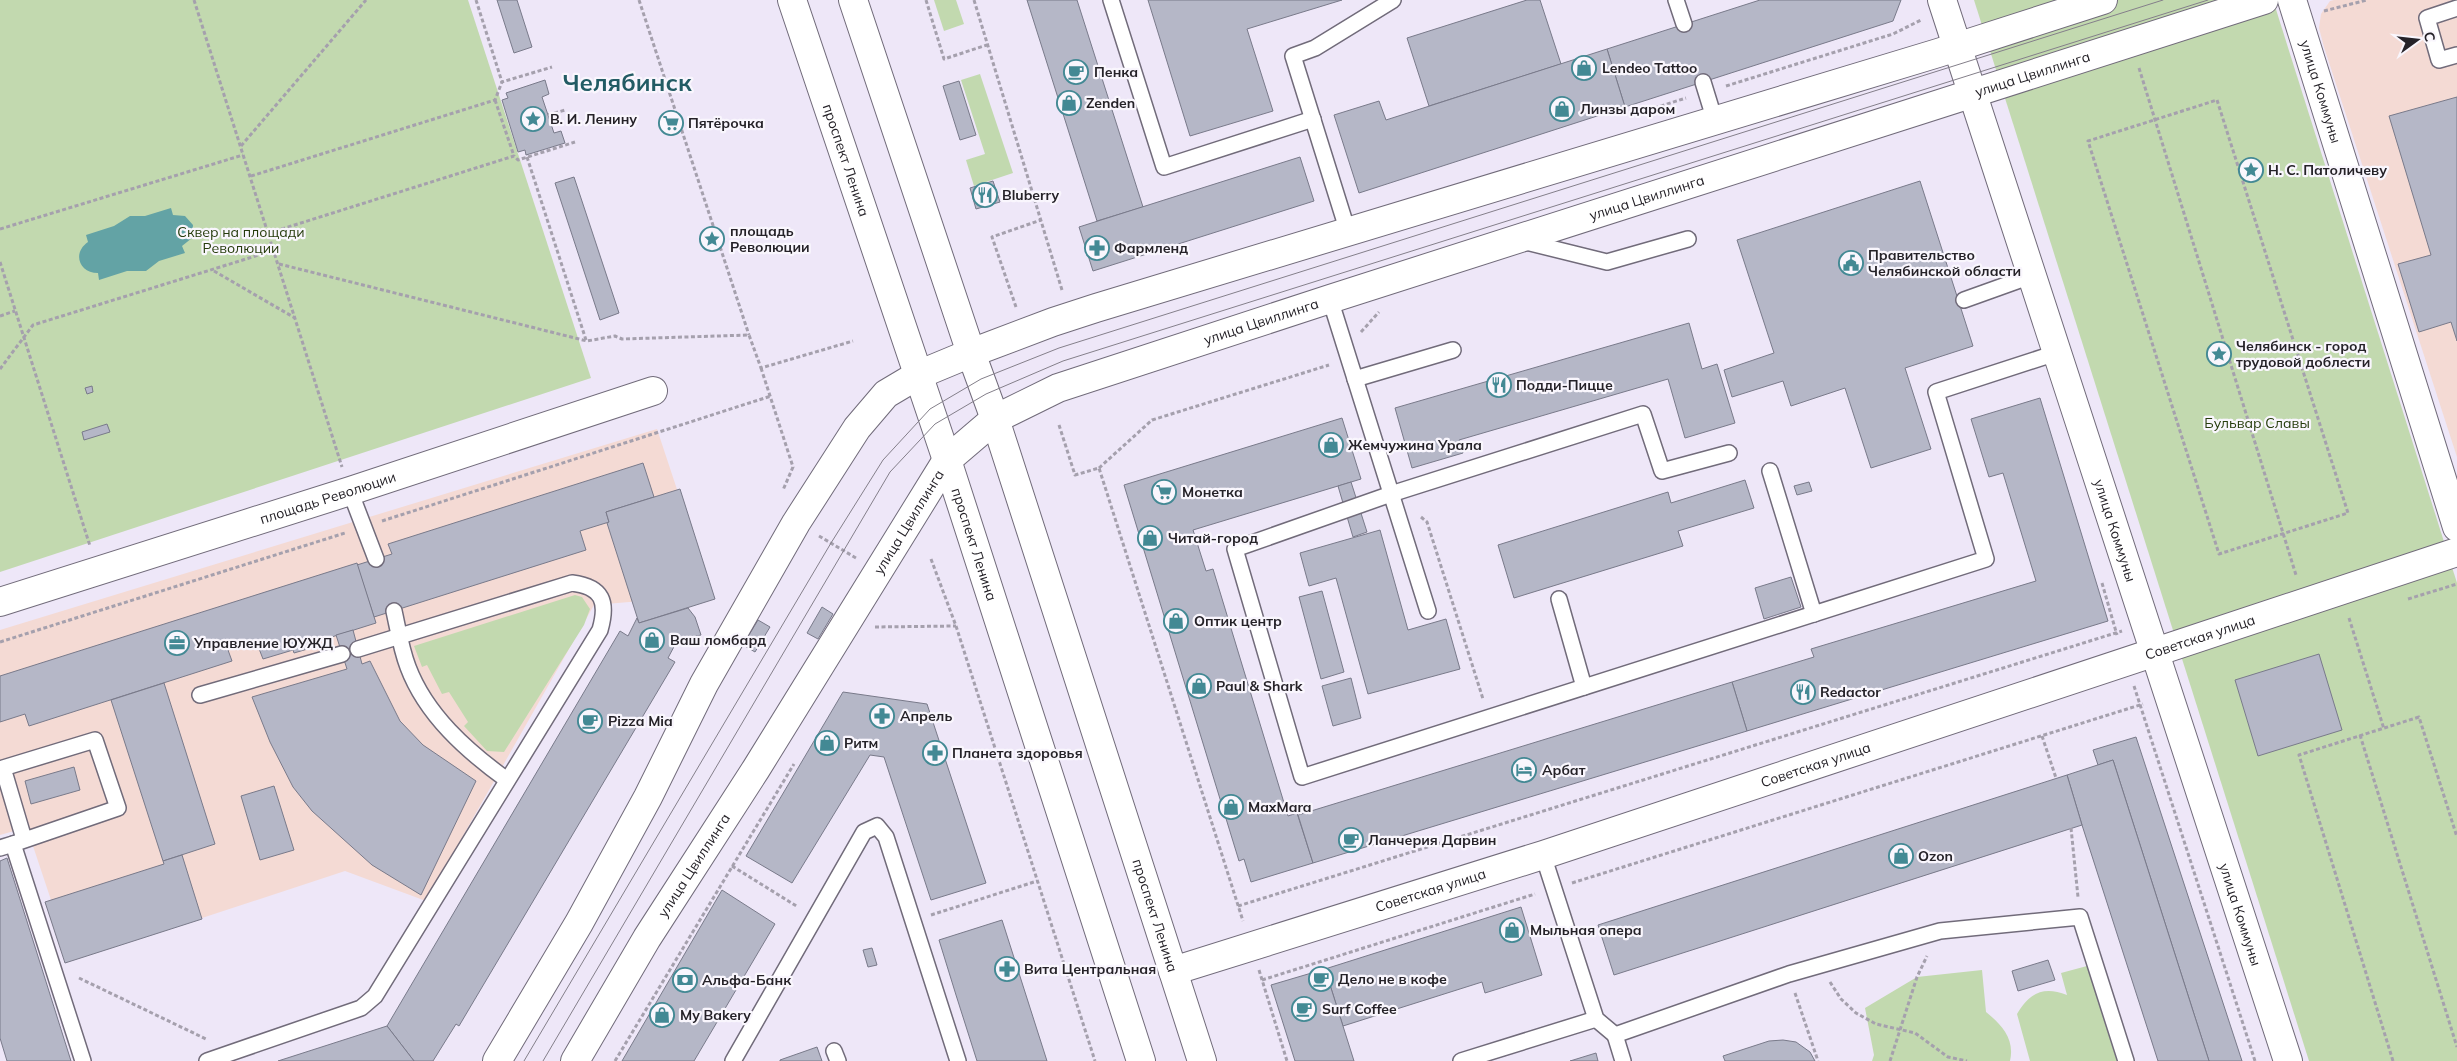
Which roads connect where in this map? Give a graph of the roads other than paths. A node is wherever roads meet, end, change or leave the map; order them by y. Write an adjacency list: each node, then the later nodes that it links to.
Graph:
1 (792, 0): 27 (main road, проспект Ленина)
2 (853, 0): 25 (main road, проспект Ленина)
3 (1111, 0): 16 (lane)
4 (1393, 0): 16 (lane)
5 (1676, 0): 11 (lane)
6 (2103, 0): 12 (main road)
7 (2264, 0): 15 (main road, улица Цвиллинга)
8 (2292, 0): 36 (main road, улица Коммуны)
9 (1944, 4): 12 (main road, улица Коммуны)
10 (2457, 8): 13 (lane)
11 (1684, 24)
12 (1957, 47): 15 (main road, улица Коммуны); 17 (main road)
13 (2457, 55)
14 (1704, 87): 17 (lane)
15 (1972, 94): 20 (main road, улица Цвиллинга); 21 (main road, улица Коммуны)
16 (1313, 119): 18 (lane)
17 (1715, 121): 18 (main road)
18 (1348, 232): 25 (main road)
19 (1688, 238): 20 (lane)
20 (1516, 239): 22 (main road, улица Цвиллинга)
21 (2031, 276): 23 (lane); 26 (main road, улица Коммуны)
22 (1330, 298): 28 (lane); 30 (main road, улица Цвиллинга)
23 (1964, 300)
24 (1453, 350): 28 (lane)
25 (971, 353): 27 (main road); 30 (main road, проспект Ленина)
26 (2056, 353): 43 (lane); 46 (main road, улица Коммуны)
27 (918, 375): 32 (main road, проспект Ленина); 58 (main road)
28 (1355, 379): 35 (lane)
29 (653, 391): 34 (main road, площадь Революции)
30 (995, 419): 32 (main road, улица Цвиллинга); 53 (main road, проспект Ленина)
31 (1728, 452): 35 (lane)
32 (947, 460): 59 (main road, улица Цвиллинга); 62 (main road, проспект Ленина)
33 (1770, 471): 43 (lane)
34 (350, 491): 38 (lane); 40 (main road, площадь Революции)
35 (1391, 494): 42 (lane); 48 (lane)
36 (2457, 527)
37 (2457, 552): 46 (main road, Советская улица)
38 (376, 559)
39 (1559, 599): 48 (lane)
40 (0, 602)
41 (394, 611): 44 (lane)
42 (1428, 611)
43 (1814, 614): 48 (lane)
44 (399, 636): 45 (lane); 50 (lane); 50 (lane)
45 (358, 649)
46 (2154, 651): 52 (main road, Советская улица); 67 (main road, улица Коммуны)
47 (342, 654): 49 (lane)
48 (1584, 687)
49 (200, 695)
50 (507, 780): 57 (lane)
51 (12, 843): 51 (lane); 56 (lane)
52 (1543, 855): 53 (main road, Советская улица); 54 (lane)
53 (1173, 971): 63 (main road, проспект Ленина)
54 (1596, 1019): 55 (lane); 64 (lane)
55 (1615, 1035): 65 (lane); 66 (lane)
56 (83, 1061)
57 (207, 1061)
58 (497, 1061)
59 (575, 1061)
60 (733, 1061): 61 (lane)
61 (958, 1061)
62 (1141, 1061)
63 (1202, 1061)
64 (1461, 1061)
65 (1623, 1061)
66 (2126, 1061)
67 (2288, 1061)

